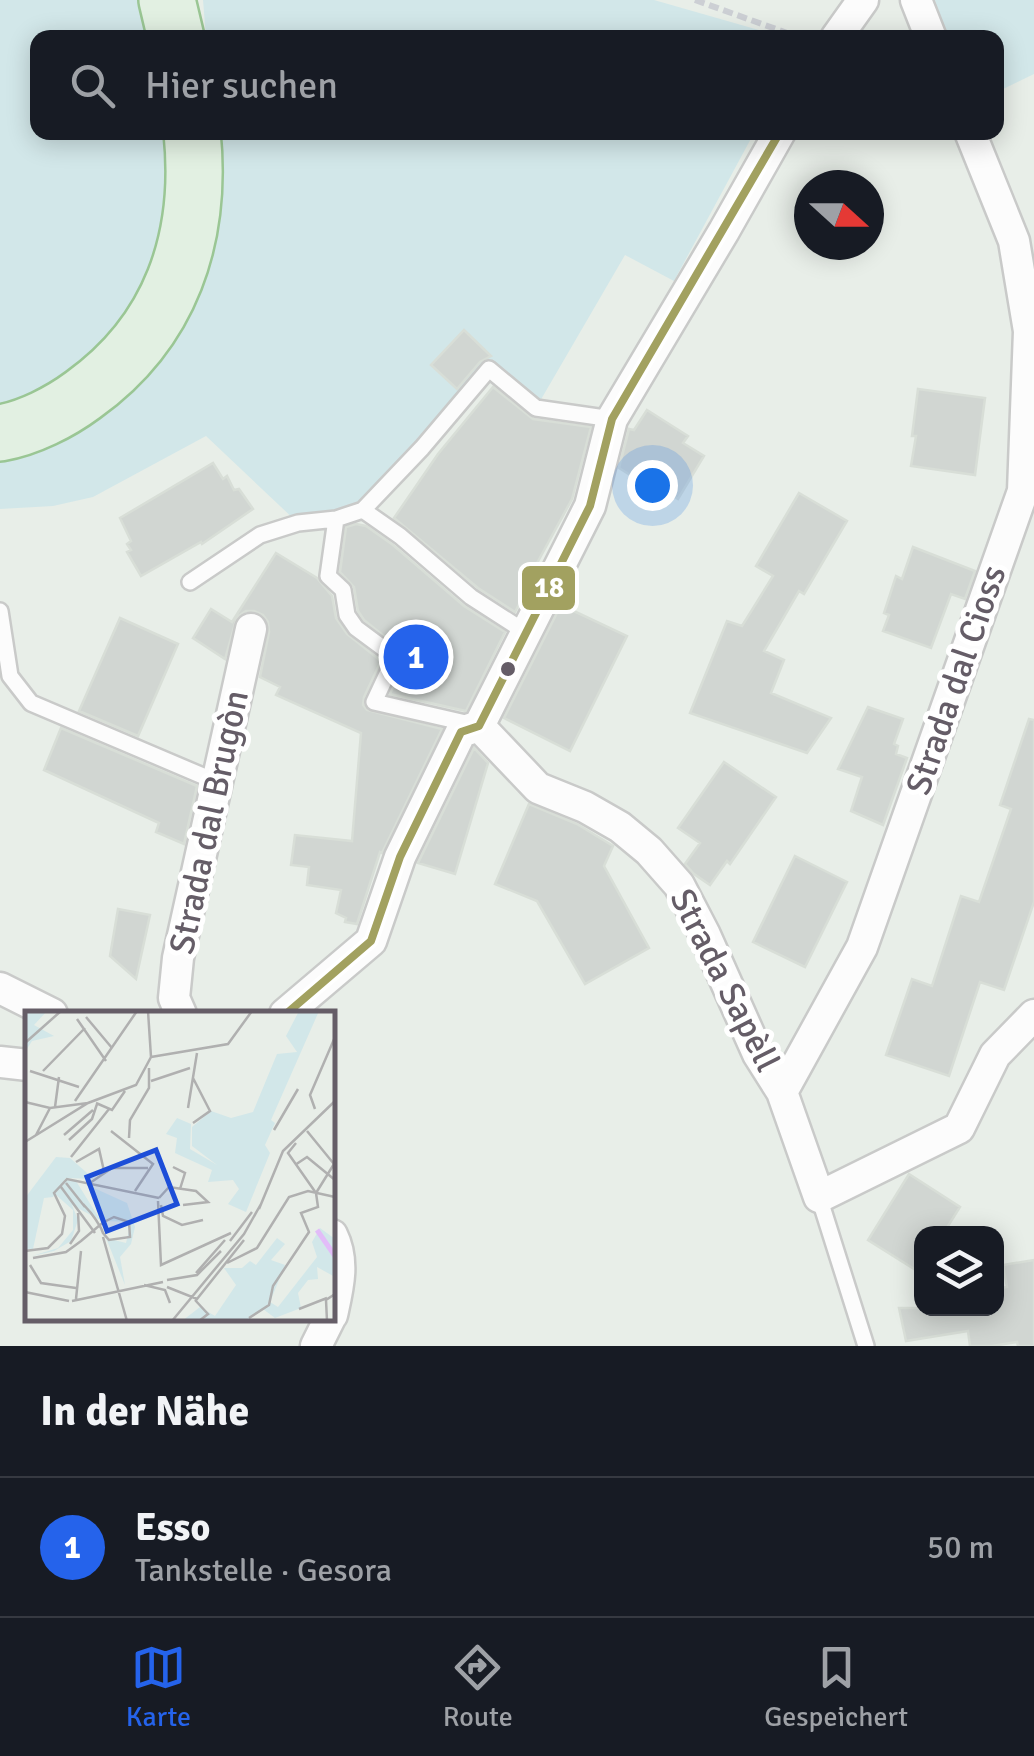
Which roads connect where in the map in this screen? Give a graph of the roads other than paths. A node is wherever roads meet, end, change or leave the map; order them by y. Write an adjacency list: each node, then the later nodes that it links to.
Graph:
1 (167, 0): 4 (highway)
2 (863, 0): 5 (street)
3 (916, 0): 6 (street)
4 (174, 30)
5 (842, 30)
6 (928, 30)
7 (193, 140): 12 (highway)
8 (775, 140): 11 (street)
9 (973, 140): 10 (street, Strada dal Cioss)
10 (1032, 331): 28 (street, Strada dal Cioss)
11 (612, 418): 13 (lane); 18 (street)
12 (0, 434)
13 (363, 510): 14 (lane); 18 (lane)
14 (336, 520): 15 (lane); 19 (lane)
15 (190, 582)
16 (0, 611): 20 (lane)
17 (251, 630): 20 (street, Strada dal Brugòn)
18 (527, 632): 19 (street)
19 (478, 726): 24 (street); 28 (street, Strada Sapèll)
20 (217, 782): 23 (street, Strada dal Brugòn)
21 (0, 988): 22 (street)
22 (46, 1011)
23 (179, 1011)
24 (288, 1011)
25 (1034, 1016): 29 (street)
26 (0, 1062): 27 (street)
27 (25, 1065)
28 (782, 1092): 29 (street, Strada Sapèll)
29 (819, 1198): 34 (lane)
30 (335, 1240): 31 (street)
31 (335, 1301)
32 (329, 1321): 33 (street)
33 (316, 1346)
34 (866, 1346)

